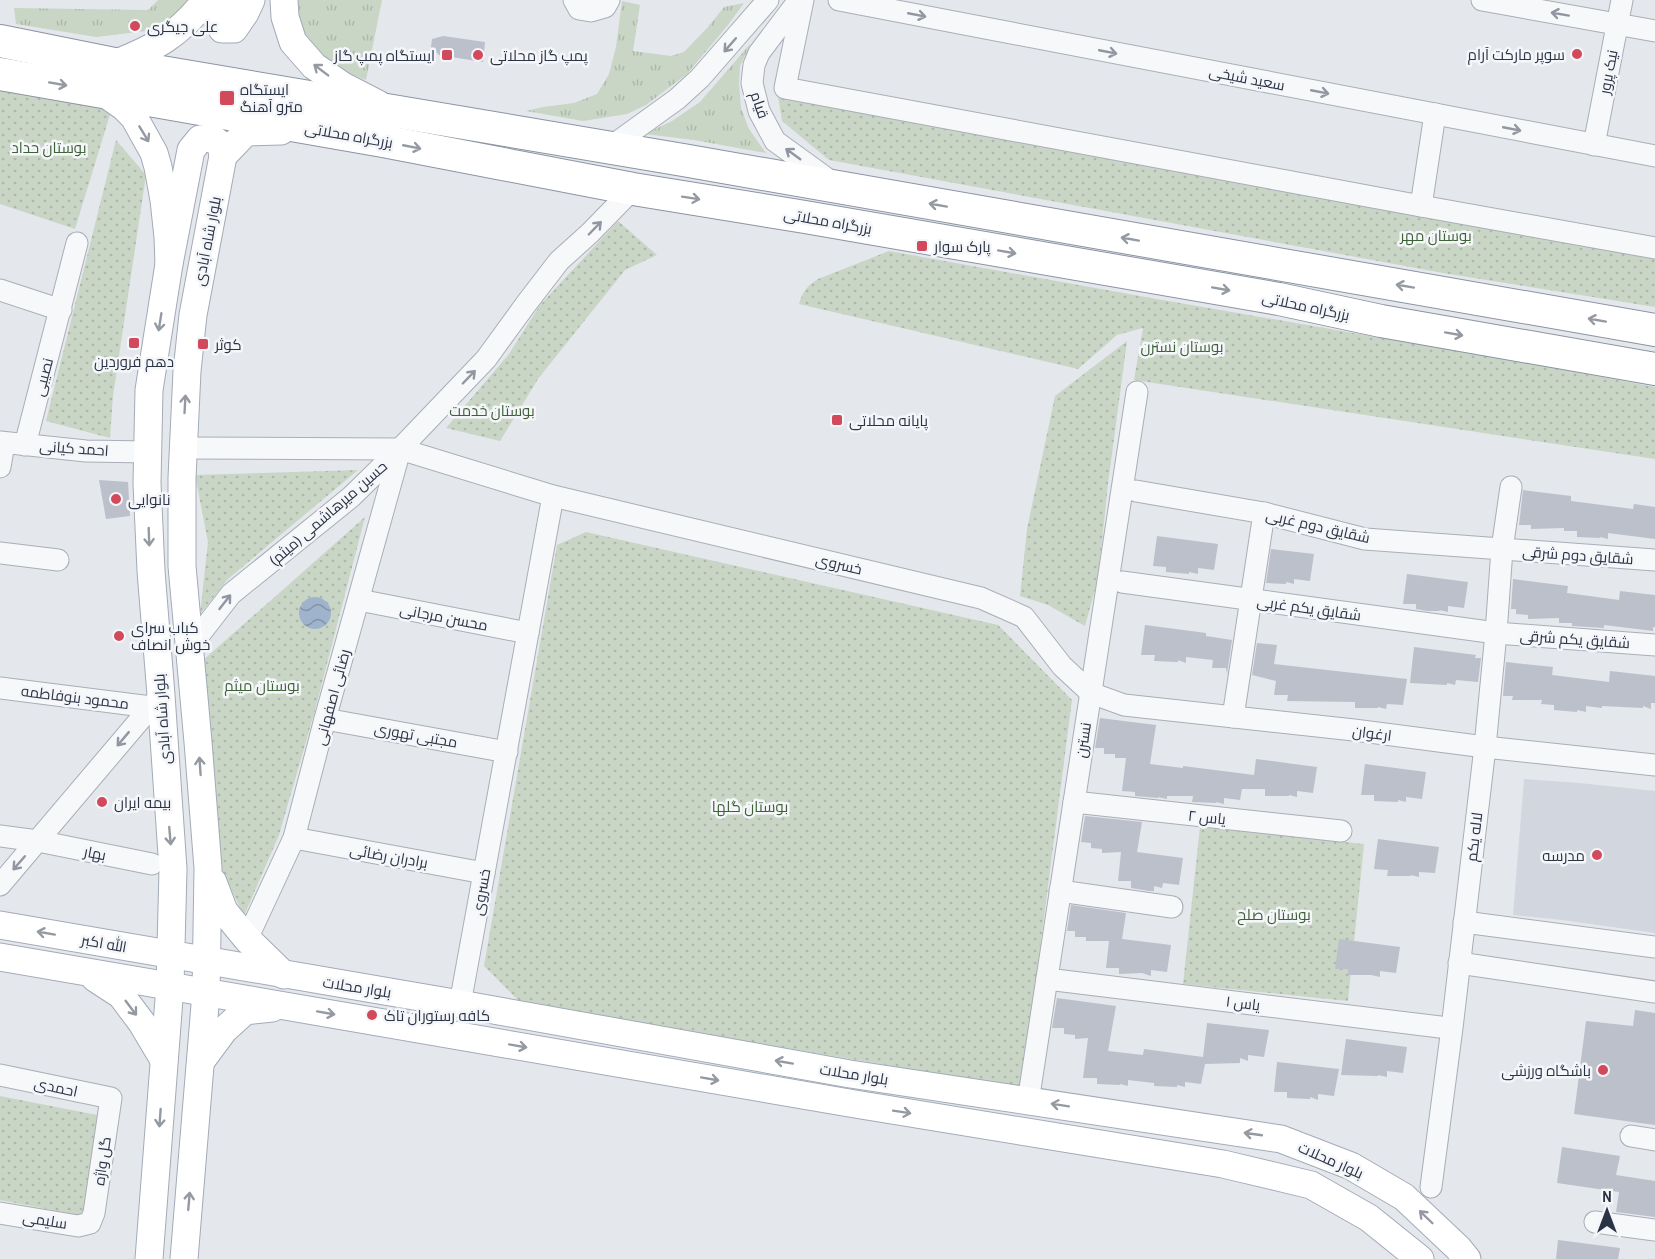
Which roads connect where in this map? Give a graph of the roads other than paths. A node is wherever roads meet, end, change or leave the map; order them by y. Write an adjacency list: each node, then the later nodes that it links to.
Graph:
1 (206, 0): 17 (main road)
2 (227, 0): 3 (main road)
3 (251, 0)
4 (284, 0): 18 (main road, one-way to 4)
5 (574, 0): 6 (street)
6 (609, 0)
7 (801, 0): 13 (street, قیام); 27 (street)
8 (839, 0): 19 (street, سعید شیخی, one-way to 19)
9 (1482, 0): 12 (street, one-way to 9)
10 (1622, 0): 12 (street, نیک پرور)
11 (764, 5): 13 (street); 22 (street, one-way to 22)
12 (1618, 24): 14 (street); 21 (street, نیک پرور)
13 (779, 27): 25 (street, قیام, one-way to 13)
14 (1655, 31)
15 (0, 41): 17 (highway, بزرگراه محلاتی)
16 (0, 74): 17 (highway, بزرگراه محلاتی, one-way to 17)
17 (109, 78): 18 (highway, بزرگراه محلاتی); 20 (highway, بزرگراه محلاتی); 31 (main road, بلوار شاه آبادی, one-way to 31)
18 (389, 111): 22 (highway, بزرگراه محلاتی)
19 (1435, 114): 21 (street, سعید شیخی, one-way to 21); 27 (street)
20 (313, 129): 23 (main road); 26 (highway, بزرگراه محلاتی, one-way to 26)
21 (1594, 145): 24 (street, سعید شیخی)
22 (609, 148): 25 (highway, بزرگراه محلاتی)
23 (223, 156): 31 (main road); 41 (main road, بلوار شاه آبادی, one-way to 23)
24 (1655, 156)
25 (841, 188): 29 (highway, بزرگراه محلاتی, one-way to 25)
26 (633, 189): 33 (highway, بزرگراه محلاتی, one-way to 33); 42 (street, حسین میرهاشمی (میثم), one-way to 26)
27 (1421, 206): 30 (street)
28 (77, 243): 36 (street, نصیبی)
29 (1173, 246): 32 (highway, بزرگراه محلاتی); 33 (highway)
30 (1655, 248)
31 (169, 264): 43 (main road, بلوار شاه آبادی, one-way to 43)
32 (1286, 266): 35 (highway); 37 (highway, بزرگراه محلاتی, one-way to 32)
33 (1163, 279): 35 (highway, بزرگراه محلاتی, one-way to 35)
34 (0, 290): 36 (street)
35 (1279, 299): 38 (highway, بزرگراه محلاتی, one-way to 38)
36 (61, 310): 40 (street, نصیبی)
37 (1655, 330)
38 (1655, 369)
39 (1137, 392): 61 (street, نسترن)
40 (10, 443): 43 (street, احمد کیانی); 44 (street, نصیبی)
41 (183, 448): 42 (street, خسروی); 59 (main road, بلوار شاه آبادی)
42 (400, 449): 47 (street, خسروی); 54 (street, رضائی اصفهانی); 59 (street, حسین میرهاشمی (میثم), one-way to 42)
43 (148, 452): 62 (main road, بلوار شاه آبادی, one-way to 62)
44 (0, 467)
45 (1511, 487): 49 (street, لاله یکم)
46 (1136, 491): 48 (street, شقایق دوم غربی)
47 (553, 496): 56 (street, خسروی); 61 (street, خسروی)
48 (1264, 513): 49 (street, شقایق دوم غربی); 55 (street)
49 (1502, 549): 52 (street, شقایق دوم شرقی); 57 (street, لاله یکم)
50 (0, 552): 51 (street)
51 (58, 560)
52 (1655, 560)
53 (1122, 582): 55 (street, شقایق یکم غربی)
54 (359, 600): 56 (street, محسن مرجانی); 64 (street, رضائی اصفهانی)
55 (1251, 600): 57 (street, شقایق یکم غربی); 63 (street)
56 (528, 633): 66 (street, خسروی)
57 (1496, 633): 58 (street, شقایق یکم شرقی); 65 (street, لاله یکم)
58 (1655, 645)
59 (189, 648): 74 (main road, بلوار شاه آبادی, one-way to 59)
60 (0, 688): 62 (street, محمود بنوفاطمه)
61 (1091, 693): 63 (street, ارغوان); 68 (street, نسترن)
62 (156, 701): 72 (street, one-way to 72); 83 (main road, بلوار شاه آبادی, one-way to 83)
63 (1233, 717): 65 (street, ارغوان)
64 (325, 719): 66 (street, مجتبی تهوری); 71 (street, رضائی اصفهانی)
65 (1485, 747): 67 (street, ارغوان); 79 (street, لاله یکم)
66 (507, 752): 75 (street, خسروی)
67 (1655, 765)
68 (1074, 802): 69 (street, یاس ۲); 77 (street, نسترن)
69 (1341, 831)
70 (0, 836): 72 (street, بهار)
71 (294, 838): 75 (street, برادران رضائی); 81 (street, رضائی اصفهانی)
72 (38, 841): 73 (street, بهار); 76 (street, one-way to 76)
73 (152, 864)
74 (208, 868): 81 (main road); 85 (main road, بلوار شاه آبادی)
75 (484, 873): 93 (street, خسروی)
76 (0, 885)
77 (1060, 891): 78 (street); 89 (street, نسترن)
78 (1172, 907)
79 (1464, 922): 82 (street); 86 (street, لاله یکم)
80 (0, 925): 83 (main road, الله اکبر, one-way to 80)
81 (247, 939): 88 (main road)
82 (1655, 947)
83 (171, 954): 85 (main road, الله اکبر); 90 (main road, بلوار شاه آبادی)
84 (0, 957): 87 (main road)
85 (207, 961): 88 (main road, بلوار محلات); 92 (main road, بلوار شاه آبادی)
86 (1460, 963): 91 (street); 103 (street, لاله یکم)
87 (86, 972): 90 (main road); 96 (main road, one-way to 96)
88 (284, 975): 93 (main road, بلوار محلات)
89 (1047, 979): 95 (street, یاس ۱); 99 (street, نسترن)
90 (170, 986): 92 (main road); 96 (main road, بلوار شاه آبادی)
91 (1655, 992)
92 (206, 993): 94 (main road, بلوار محلات); 97 (main road, بلوار شاه آبادی)
93 (460, 1004): 111 (main road, بلوار محلات, one-way to 93)
94 (286, 1006): 97 (main road); 110 (main road, بلوار محلات, one-way to 110)
95 (1440, 1027)
96 (164, 1060): 108 (main road, بلوار شاه آبادی, one-way to 108)
97 (200, 1062): 109 (main road, بلوار شاه آبادی, one-way to 97)
98 (0, 1076): 100 (street, احمدی)
99 (1030, 1089)
100 (111, 1098): 106 (street, گل واژه)
101 (1631, 1136): 102 (street)
102 (1655, 1140)
103 (1431, 1187)
104 (0, 1213): 106 (street, سلیمی)
105 (1595, 1222): 107 (street)
106 (90, 1223)
107 (1655, 1230)
108 (149, 1259)
109 (184, 1259)
110 (1420, 1259)
111 (1467, 1259)

